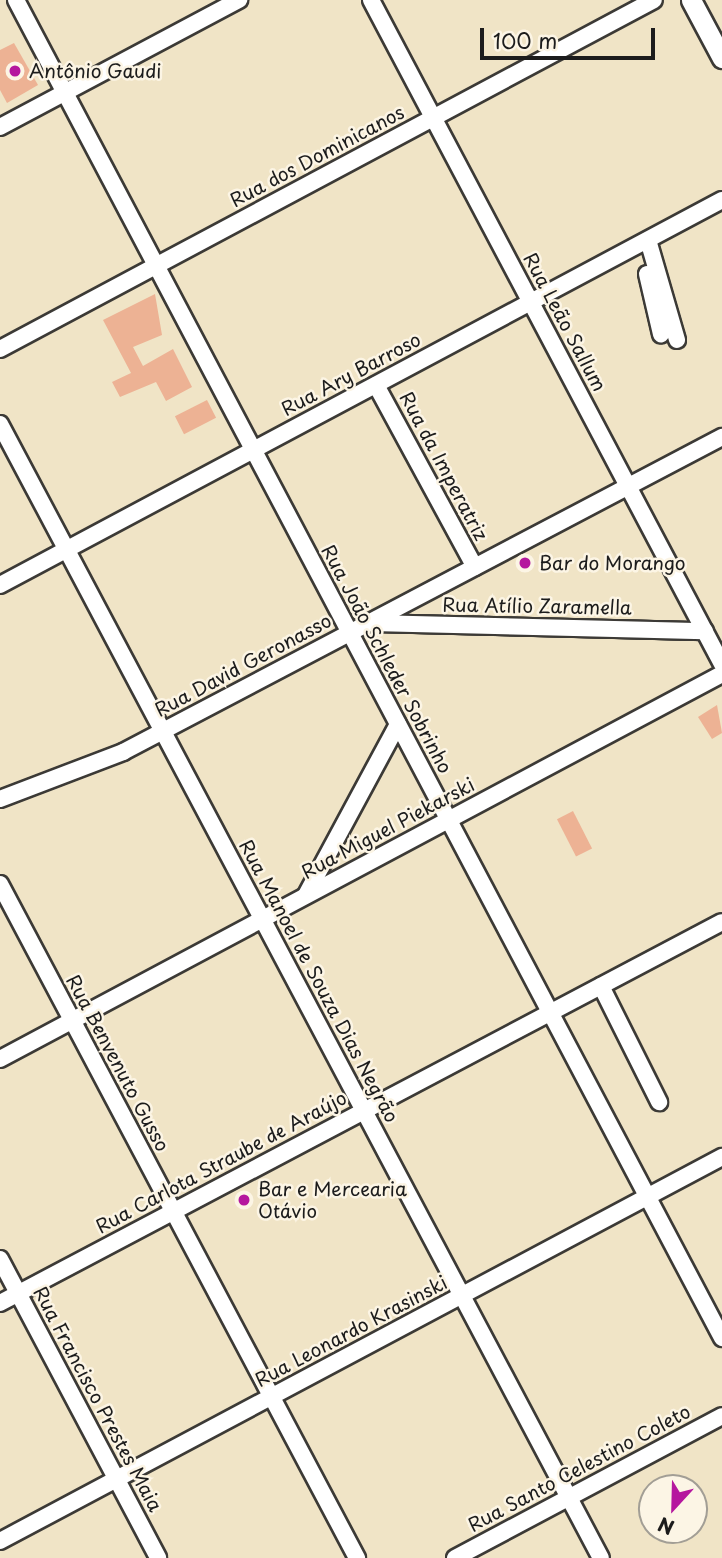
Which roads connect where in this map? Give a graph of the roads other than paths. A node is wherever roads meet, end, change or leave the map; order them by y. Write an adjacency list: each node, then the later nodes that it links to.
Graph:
1 (16, 0): 7 (street, Rua João Schleder Sobrinho)
2 (239, 0): 7 (street)
3 (371, 0): 8 (street, Rua Leão Sallum)
4 (654, 0): 8 (street, Rua dos Dominicanos)
5 (691, 0): 6 (main road)
6 (722, 58)
7 (65, 93): 9 (street); 12 (street, Rua João Schleder Sobrinho)
8 (433, 118): 12 (street, Rua dos Dominicanos); 13 (street, Rua Leão Sallum)
9 (0, 127)
10 (722, 200): 11 (street, Rua Ary Barroso)
11 (643, 242): 13 (street, Rua Ary Barroso); 14 (street)
12 (156, 266): 15 (street, Rua dos Dominicanos); 19 (street, Rua João Schleder Sobrinho)
13 (531, 302): 16 (street, Rua Ary Barroso); 20 (street, Rua Leão Sallum)
14 (669, 337)
15 (0, 349)
16 (376, 385): 19 (street, Rua Ary Barroso); 22 (street, Rua da Imperatriz)
17 (0, 424): 21 (street, Rua Manoel de Souza Dias Negrão)
18 (722, 437): 20 (street, Rua David Geronasso)
19 (254, 450): 21 (street, Rua Ary Barroso); 26 (street, Rua João Schleder Sobrinho)
20 (628, 486): 22 (street, Rua David Geronasso); 25 (street, Rua Leão Sallum)
21 (66, 550): 23 (street, Rua Ary Barroso); 30 (street, Rua Manoel de Souza Dias Negrão)
22 (475, 567): 24 (street, Rua David Geronasso)
23 (0, 585)
24 (368, 623): 25 (street, Rua Atílio Zaramella); 26 (street, Rua David Geronasso)
25 (705, 631): 27 (street, Rua Leão Sallum)
26 (350, 633): 29 (street, Rua João Schleder Sobrinho); 30 (street, Rua David Geronasso)
27 (722, 664)
28 (722, 674): 32 (street, Rua Miguel Piekarski)
29 (398, 724): 32 (street, Rua João Schleder Sobrinho); 34 (street)
30 (163, 731): 31 (street, Rua David Geronasso); 35 (street, Rua Manoel de Souza Dias Negrão)
31 (0, 799)
32 (448, 820): 34 (street, Rua Miguel Piekarski); 38 (street, Rua João Schleder Sobrinho)
33 (0, 884): 39 (street, Rua Benvenuto Gusso)
34 (306, 896): 35 (street, Rua Miguel Piekarski)
35 (262, 919): 39 (street, Rua Miguel Piekarski); 42 (street, Rua Manoel de Souza Dias Negrão)
36 (722, 922): 37 (street, Rua Carlota Straube de Araújo)
37 (601, 986): 38 (street, Rua Carlota Straube de Araújo); 41 (street)
38 (550, 1013): 42 (street, Rua Carlota Straube de Araújo); 44 (street, Rua João Schleder Sobrinho)
39 (72, 1021): 40 (street, Rua Miguel Piekarski); 45 (street, Rua Benvenuto Gusso)
40 (0, 1059)
41 (659, 1102)
42 (364, 1111): 45 (street, Rua Carlota Straube de Araújo); 48 (street, Rua Manoel de Souza Dias Negrão)
43 (722, 1157): 44 (street, Rua Leonardo Krasinski)
44 (648, 1197): 48 (street, Rua Leonardo Krasinski); 50 (street, Rua João Schleder Sobrinho)
45 (173, 1211): 47 (street, Rua Carlota Straube de Araújo); 51 (street, Rua Benvenuto Gusso)
46 (0, 1259): 47 (street, Rua Francisco Prestes Maia)
47 (18, 1293): 49 (street, Rua Carlota Straube de Araújo); 53 (street, Rua Francisco Prestes Maia)
48 (461, 1296): 51 (street, Rua Leonardo Krasinski); 54 (street, Rua Manoel de Souza Dias Negrão)
49 (0, 1303)
50 (722, 1338)
51 (271, 1397): 53 (street, Rua Leonardo Krasinski); 57 (street, Rua Benvenuto Gusso)
52 (722, 1416): 54 (street, Rua Santo Celestino Coleto)
53 (116, 1479): 55 (street, Rua Leonardo Krasinski); 56 (street, Rua Francisco Prestes Maia)
54 (569, 1497): 58 (street, Rua Santo Celestino Coleto); 59 (street, Rua Manoel de Souza Dias Negrão)
55 (0, 1541)
56 (158, 1558)
57 (357, 1558)
58 (455, 1558)
59 (601, 1558)

